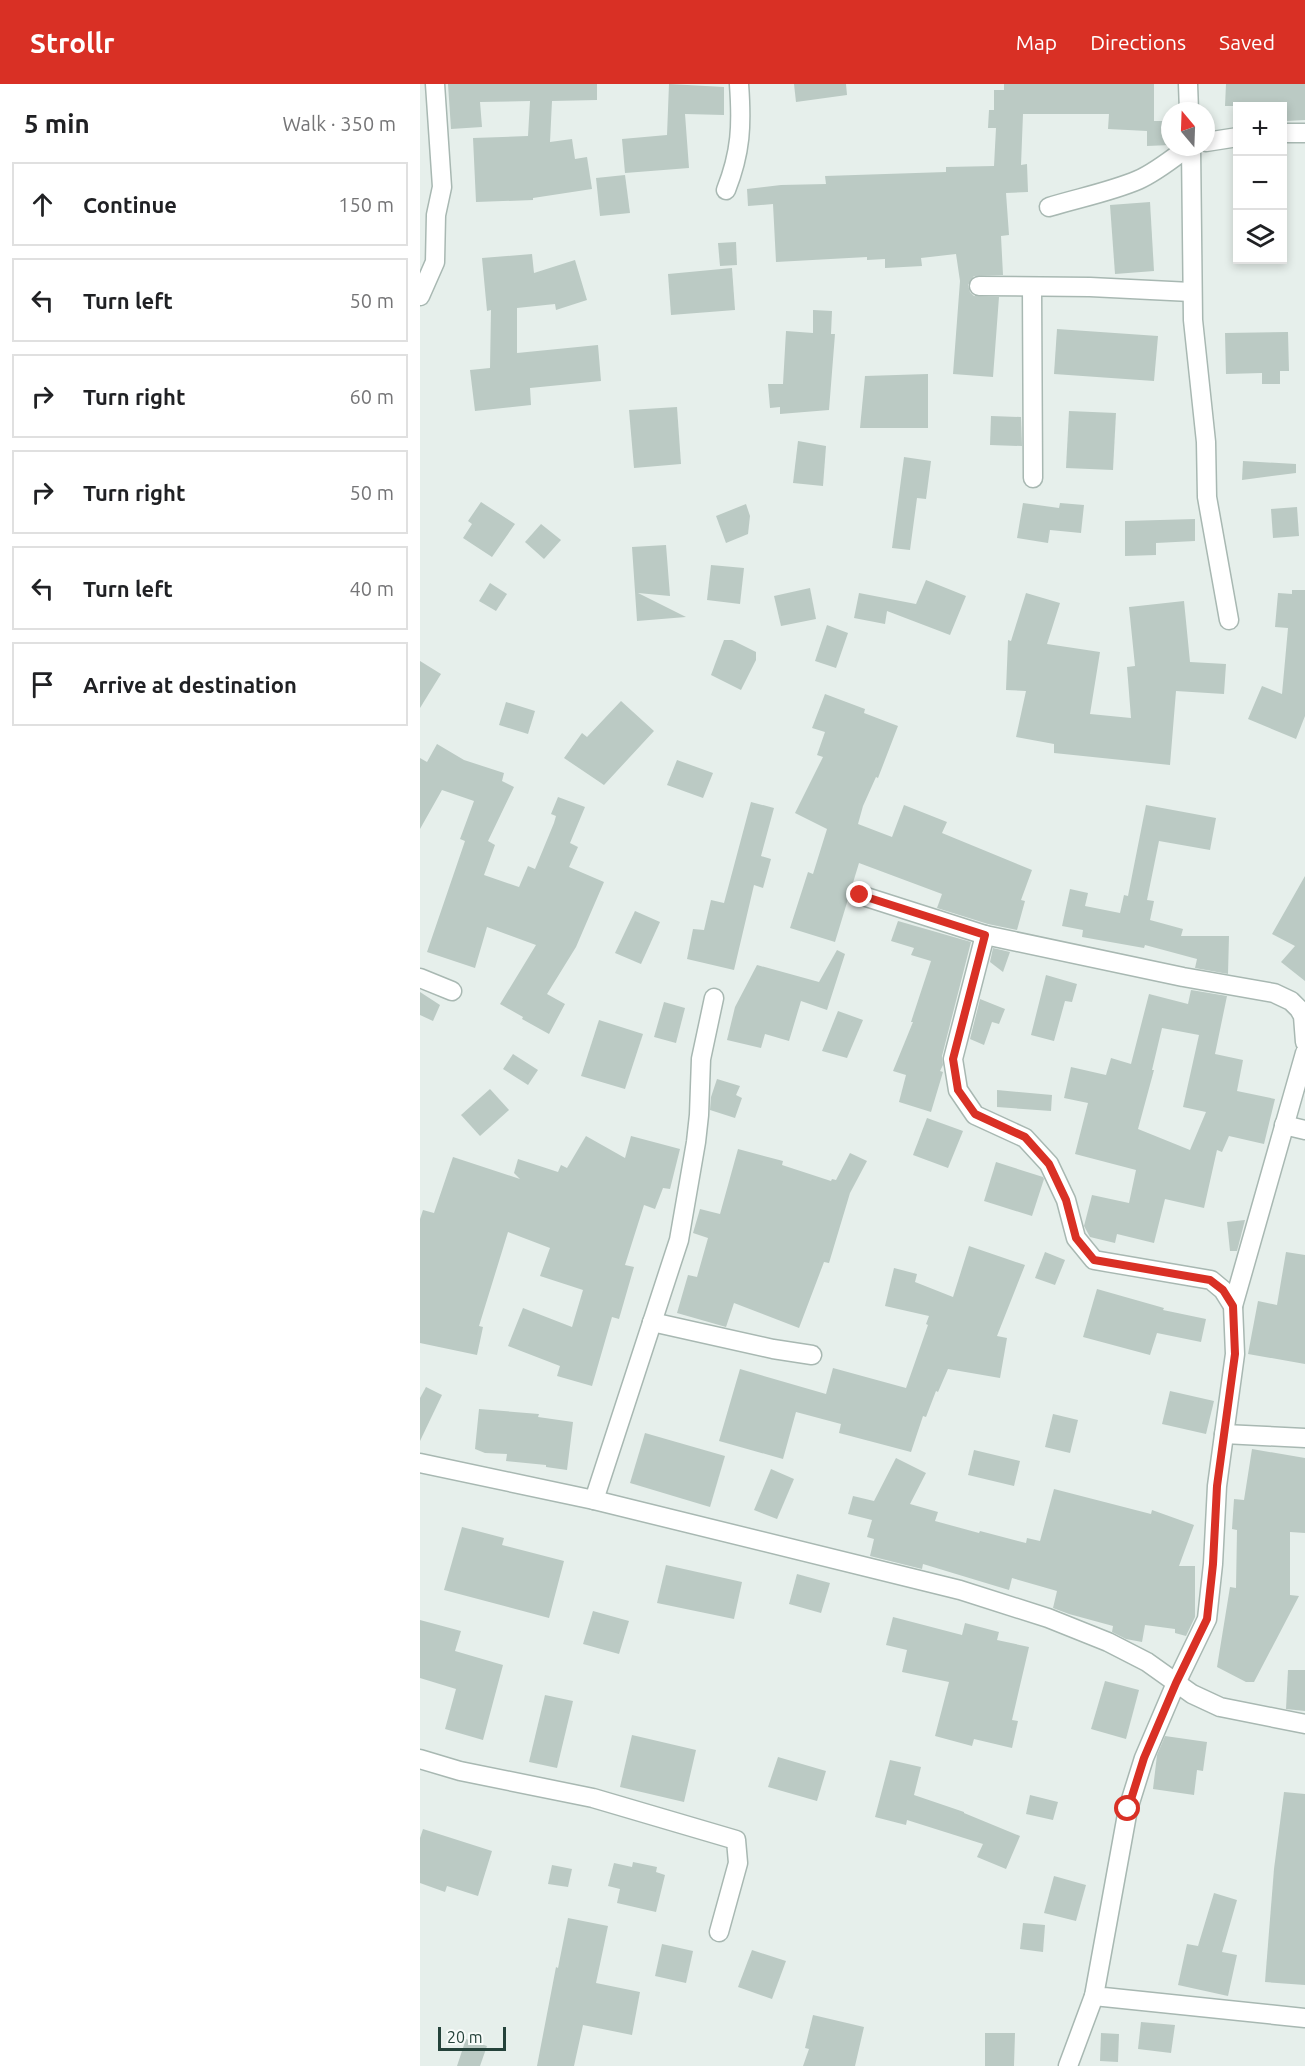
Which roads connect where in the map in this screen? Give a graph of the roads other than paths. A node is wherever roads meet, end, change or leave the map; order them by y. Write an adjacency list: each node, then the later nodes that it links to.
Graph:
1 (435, 84): 16 (street)
2 (740, 84): 11 (street)
3 (1188, 84): 4 (street)
4 (1189, 102)
5 (1287, 133): 6 (street)
6 (1305, 133)
7 (1233, 138): 8 (street)
8 (1215, 141)
9 (1177, 156): 12 (street)
10 (1190, 156): 15 (street)
11 (726, 190)
12 (1049, 207)
13 (979, 286): 14 (street)
14 (1032, 287): 15 (street); 17 (street)
15 (1191, 292): 18 (street)
16 (420, 296)
17 (1033, 478)
18 (1229, 620)
19 (860, 895): 20 (street)
20 (985, 935): 24 (street); 28 (street)
21 (420, 978): 22 (street)
22 (452, 990)
23 (714, 998): 29 (street)
24 (1305, 1042)
25 (1305, 1053): 26 (street)
26 (1284, 1125): 27 (street); 28 (street)
27 (1305, 1130)
28 (1233, 1306): 31 (street)
29 (652, 1322): 30 (street); 34 (street)
30 (812, 1355)
31 (1224, 1434): 32 (street); 35 (street)
32 (1305, 1438)
33 (420, 1463): 34 (street)
34 (594, 1500): 35 (street)
35 (1176, 1683): 36 (street); 39 (street)
36 (1305, 1724)
37 (420, 1759): 38 (street)
38 (719, 1932)
39 (1094, 1996): 40 (street); 41 (street)
40 (1305, 2018)
41 (1068, 2066)

